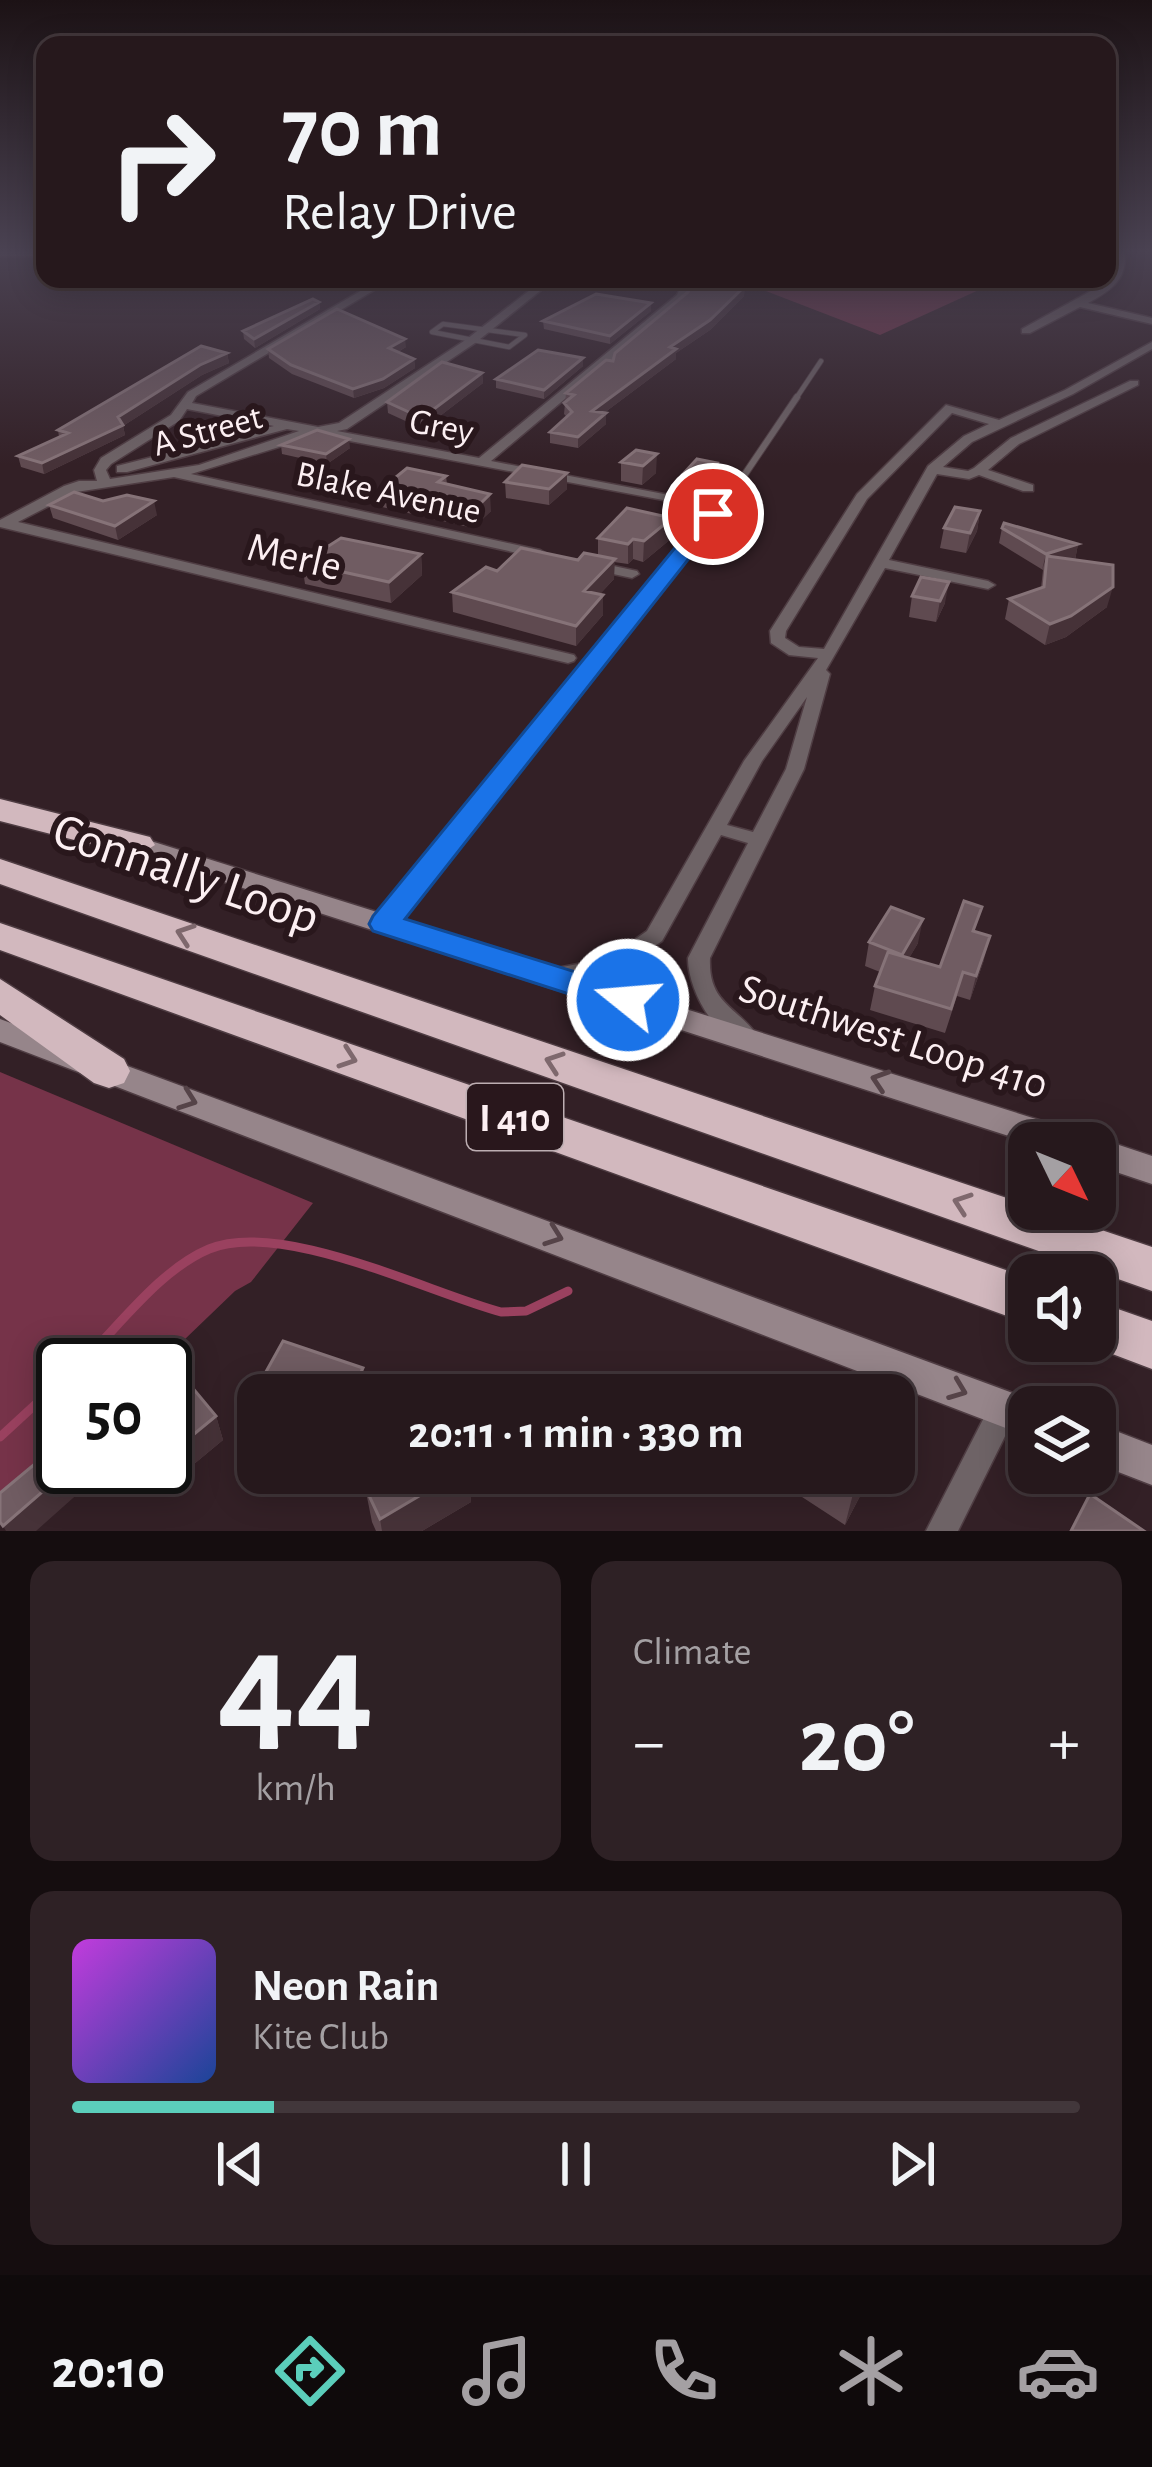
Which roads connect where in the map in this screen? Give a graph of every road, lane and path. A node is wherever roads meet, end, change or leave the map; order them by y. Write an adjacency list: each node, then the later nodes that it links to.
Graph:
1 (314, 322): 13 (street)
2 (490, 322): 5 (street, A Street)
3 (649, 322): 18 (street)
4 (1043, 322): 6 (street)
5 (485, 326): 7 (street, A Street); 7 (lane); 7 (lane)
6 (1026, 331)
7 (463, 342): 14 (street, A Street)
8 (1152, 345): 10 (street)
9 (821, 361): 37 (lane)
10 (1102, 375): 11 (street); 15 (street)
11 (1133, 383): 12 (street); 21 (street)
12 (1152, 388)
13 (184, 405): 16 (street, Grey); 23 (street)
14 (357, 416): 16 (street, A Street); 17 (street, A Street)
15 (997, 423): 20 (street); 30 (street)
16 (292, 426): 17 (street, Grey); 19 (street, A Street)
17 (320, 432): 18 (street, Grey); 22 (street, A Street)
18 (481, 463): 25 (street, Grey)
19 (133, 466): 22 (street, Blake Avenue); 23 (street, A Street)
20 (933, 469): 21 (street); 27 (street)
21 (979, 471): 24 (street)
22 (170, 474): 23 (street, A Street); 28 (street, Blake Avenue)
23 (103, 479): 26 (street, A Street)
24 (1028, 488)
25 (690, 503)
26 (3, 525): 31 (street, Merle)
27 (879, 562): 29 (street); 30 (street)
28 (632, 574)
29 (988, 585)
30 (829, 654): 33 (street); 34 (street)
31 (568, 658)
32 (0, 806): 35 (highway)
33 (717, 828): 34 (street); 39 (street)
34 (759, 840): 42 (street)
35 (137, 845): 37 (main road, Southwest Loop 410)
36 (0, 871): 47 (highway, Connally Loop / I 410, one-way to 36)
37 (384, 924): 39 (main road, Southwest Loop 410)
38 (0, 936): 48 (highway, I 410, one-way to 48)
39 (550, 977): 42 (main road, Southwest Loop 410)
40 (0, 994): 43 (highway)
41 (0, 1030): 43 (main road)
42 (747, 1036): 44 (main road, Southwest Loop 410, one-way to 42)
43 (109, 1071): 51 (main road, one-way to 51)
44 (1008, 1122)
45 (1116, 1158): 46 (main road)
46 (1152, 1170)
47 (1152, 1269)
48 (1008, 1293)
49 (1116, 1332): 50 (highway)
50 (1152, 1345)
51 (1008, 1410)
52 (1008, 1427): 55 (street)
53 (1116, 1451): 54 (main road)
54 (1152, 1465)
55 (942, 1531)

